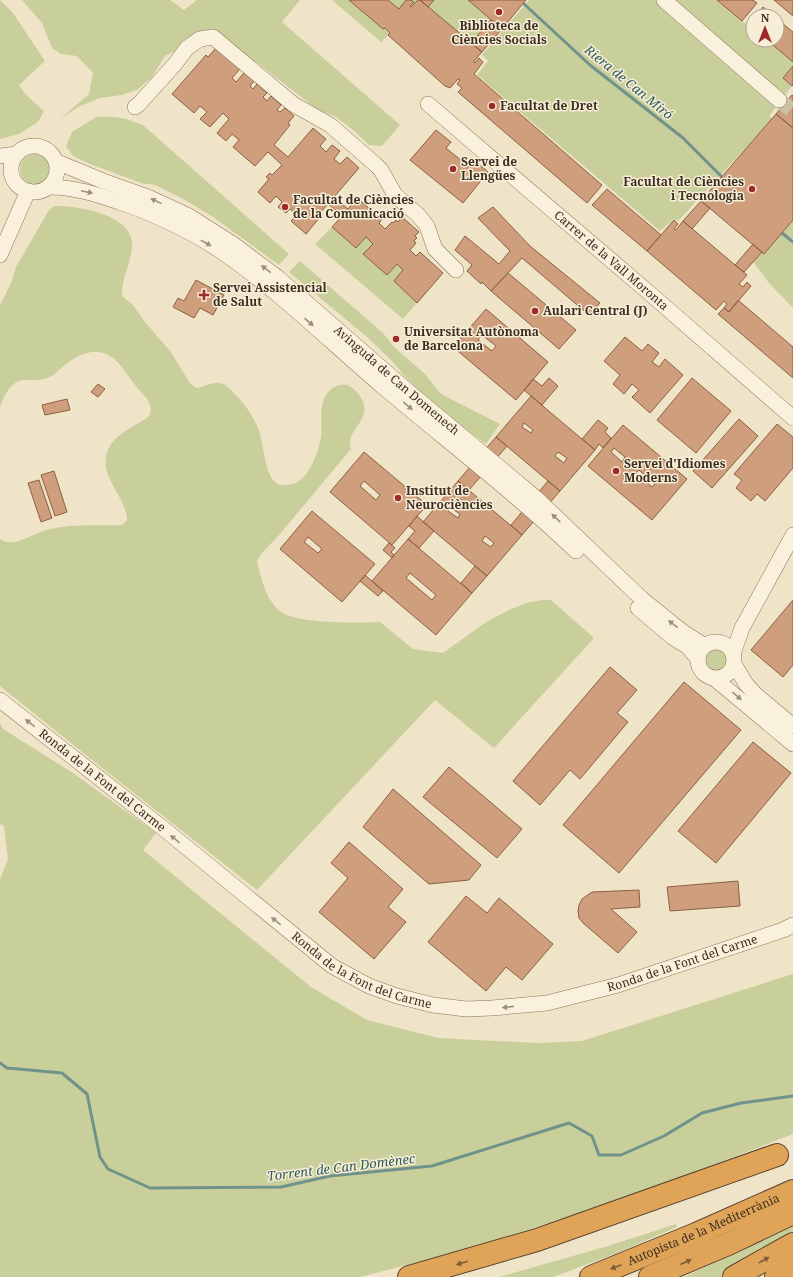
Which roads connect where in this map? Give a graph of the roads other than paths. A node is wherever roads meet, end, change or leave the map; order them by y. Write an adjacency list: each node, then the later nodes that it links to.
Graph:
1 (664, 0): 2 (street)
2 (779, 100)
3 (428, 104): 13 (street, Carrer de la Vall Moronta)
4 (135, 107): 12 (street)
5 (17, 154): 6 (street); 7 (street); 8 (street)
6 (0, 156)
7 (56, 162): 9 (street); 17 (street, Avinguda de Can Domenech, one-way to 7)
8 (6, 175): 10 (street)
9 (49, 187): 10 (street); 17 (street, Avinguda de Can Domenech, one-way to 17)
10 (28, 191): 11 (street)
11 (0, 256)
12 (456, 270)
13 (793, 418)
14 (793, 535): 15 (street)
15 (742, 628): 16 (street); 18 (street)
16 (722, 643): 17 (street); 18 (street)
17 (702, 653): 19 (street)
18 (734, 659): 19 (street); 21 (street)
19 (715, 678): 22 (street, one-way to 22)
20 (0, 700): 23 (street, Ronda de la Font del Carme, one-way to 20)
21 (793, 726)
22 (793, 744)
23 (793, 925)
24 (785, 1152): 29 (highway, one-way to 29); 30 (highway)
25 (793, 1191): 31 (highway, Autopista de la Mediterrània, one-way to 31)
26 (793, 1214): 32 (highway, Autopista de la Mediterrània, one-way to 26)
27 (793, 1244): 33 (highway, one-way to 27)
28 (793, 1266): 34 (highway)
29 (409, 1277)
30 (467, 1277)
31 (591, 1277)
32 (650, 1277)
33 (734, 1277)
34 (776, 1277)

